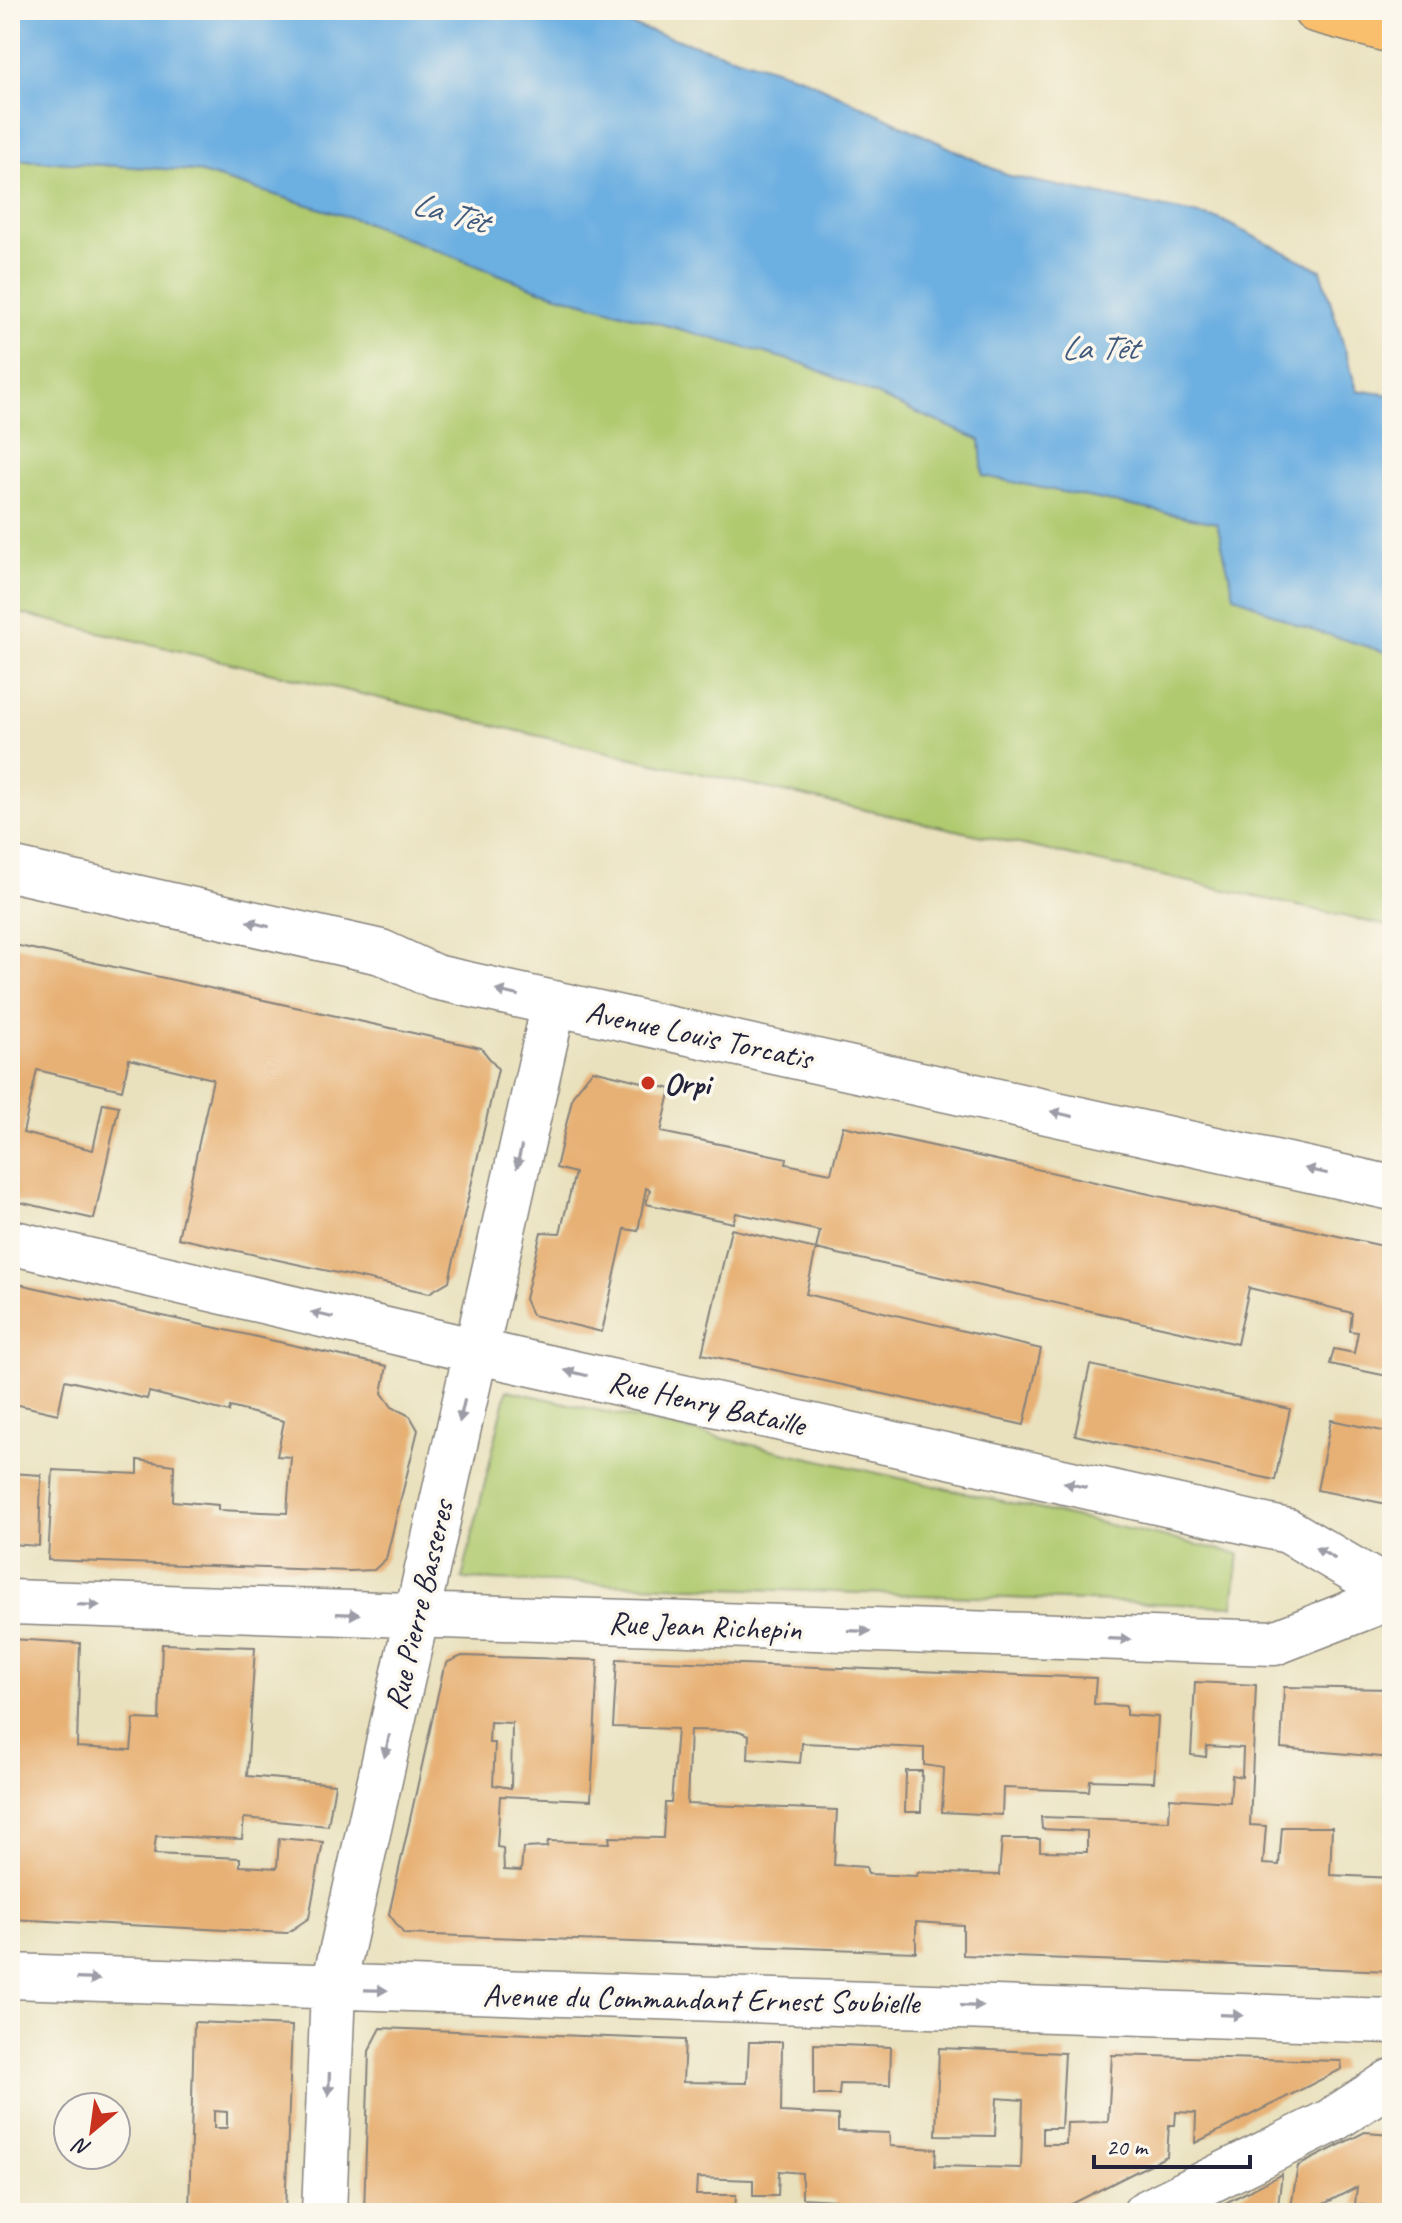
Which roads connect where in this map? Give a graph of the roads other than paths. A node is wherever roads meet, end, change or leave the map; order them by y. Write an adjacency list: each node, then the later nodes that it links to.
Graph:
1 (1315, 10): 2 (main road)
2 (1392, 31)
3 (10, 869): 4 (street, Avenue Louis Torcatis, one-way to 3)
4 (554, 1003): 5 (street, Avenue Louis Torcatis, one-way to 4); 7 (street, Rue Pierre Basseres, one-way to 7)
5 (1392, 1188)
6 (10, 1242): 7 (street, Rue Henry Bataille, one-way to 6)
7 (476, 1351): 8 (street, Rue Henry Bataille, one-way to 7); 10 (street, Rue Pierre Basseres, one-way to 10)
8 (1392, 1594): 10 (street, Rue Jean Richepin, one-way to 8)
9 (10, 1602): 10 (street, Rue Jean Richepin, one-way to 10)
10 (416, 1616): 12 (street, Rue Pierre Basseres, one-way to 12)
11 (10, 1976): 12 (street, Avenue du Commandant Ernest Soubielle, one-way to 12)
12 (333, 1989): 13 (street, Avenue du Commandant Ernest Soubielle, one-way to 13); 15 (street, Rue Pierre Basseres, one-way to 15)
13 (1392, 2021)
14 (1392, 2081): 16 (street)
15 (324, 2213)
16 (1145, 2213)

